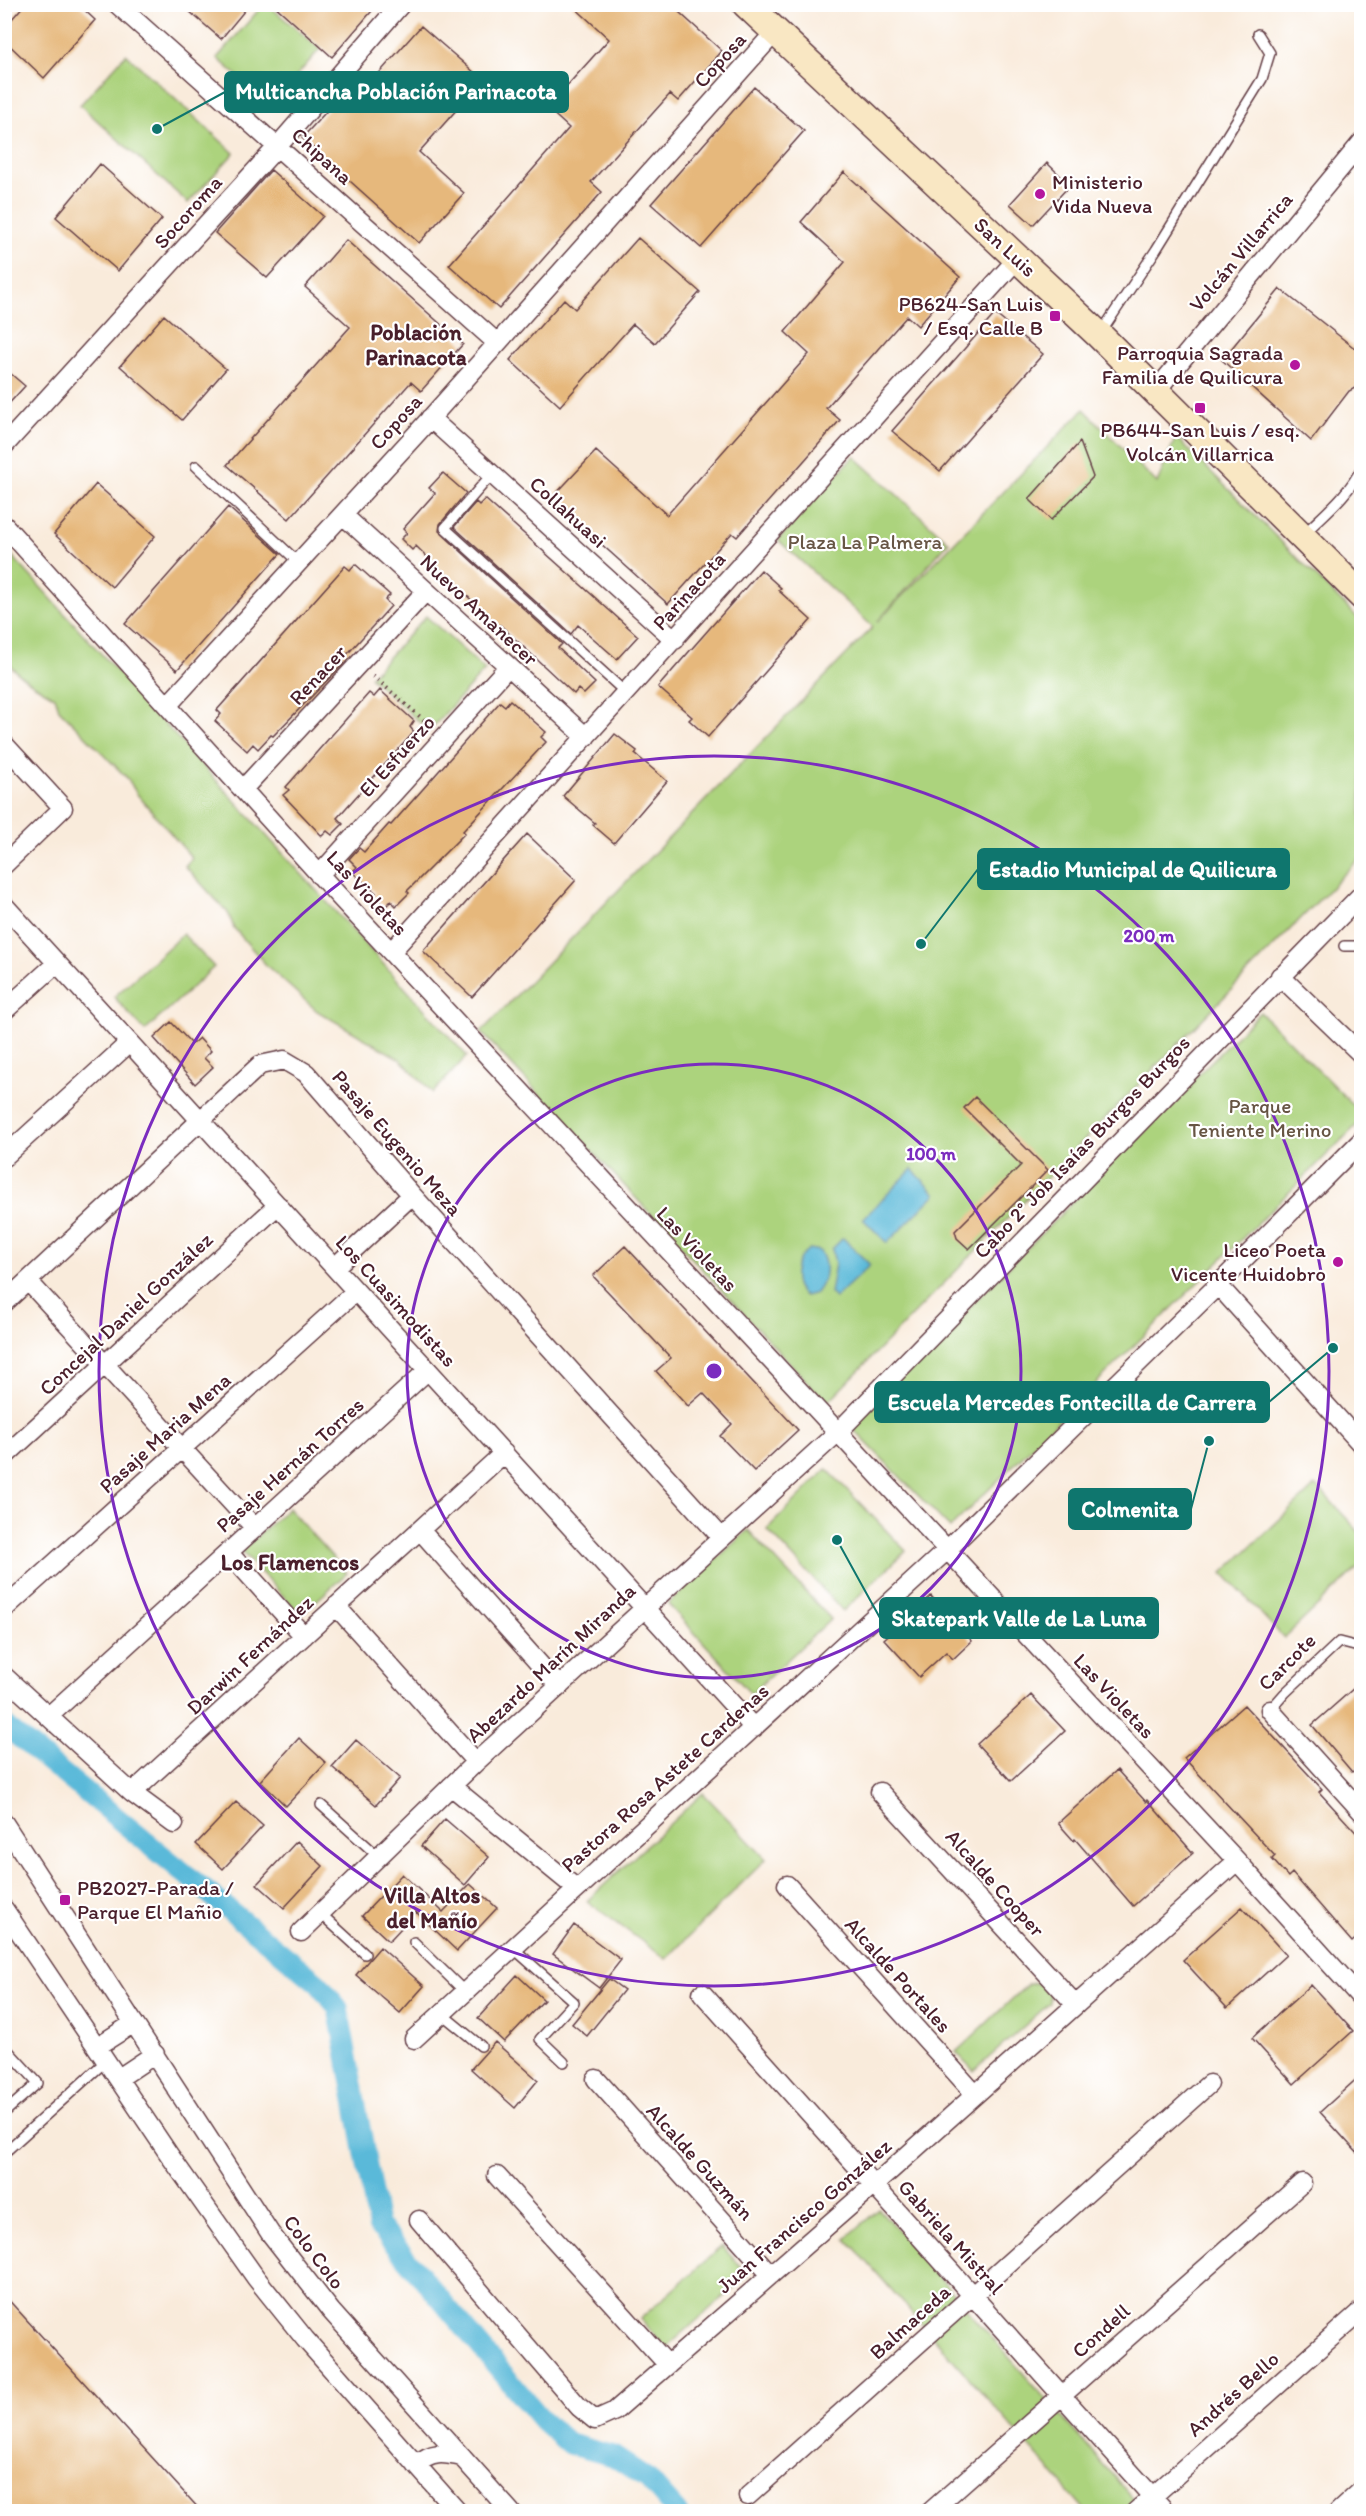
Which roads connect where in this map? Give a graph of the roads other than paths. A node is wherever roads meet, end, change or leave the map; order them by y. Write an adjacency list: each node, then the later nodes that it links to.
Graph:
1 (117, 4): 7 (street, Chipana)
2 (401, 4): 7 (street, Socoroma)
3 (746, 4): 4 (street, San Luis)
4 (775, 32): 8 (street, San Luis); 10 (street, Coposa)
5 (1258, 34): 9 (lane)
6 (1362, 142): 11 (street, Volcán Villarrica)
7 (278, 147): 10 (street, Chipana); 13 (street, Socoroma)
8 (1018, 258): 9 (street, San Luis); 23 (street, Parinacota)
9 (1099, 335): 11 (street, San Luis)
10 (496, 342): 12 (street, Coposa)
11 (1155, 392): 19 (street, San Luis)
12 (430, 418): 16 (street, Collahuasi); 17 (street, Coposa)
13 (4, 446)
14 (196, 465): 20 (lane)
15 (1362, 467): 19 (lane)
16 (492, 474): 23 (street, Collahuasi); 25 (lane)
17 (342, 515): 20 (street, Coposa); 21 (street, Nuevo Amanecer)
18 (4, 525): 26 (street, Las Violetas)
19 (1301, 537): 22 (street, San Luis)
20 (299, 563): 26 (street, Coposa)
21 (426, 591): 24 (street, Nuevo Amanecer); 29 (street, Renacer)
22 (1362, 596)
23 (675, 640): 25 (street, Parinacota)
24 (508, 667): 27 (street, Nuevo Amanecer); 31 (street, El Esfuerzo)
25 (626, 693): 27 (street, Parinacota)
26 (168, 705): 29 (street, Las Violetas)
27 (586, 737): 36 (street, Parinacota)
28 (4, 744): 30 (street)
29 (243, 789): 31 (street, Las Violetas)
30 (4, 865)
31 (319, 875): 36 (street, Las Violetas)
32 (1362, 894): 38 (street, Cabo 2° Job Isaías Burgos Burgos)
33 (4, 905): 37 (street, Los Cuasimodistas)
34 (1344, 946): 35 (lane)
35 (1362, 946)
36 (391, 952): 54 (street, Las Violetas)
37 (57, 963): 39 (street); 40 (street, Los Cuasimodistas)
38 (1280, 976): 41 (street); 54 (street, Cabo 2° Job Isaías Burgos Burgos)
39 (4, 1011)
40 (129, 1042): 42 (street, Los Cuasimodistas); 44 (street)
41 (1361, 1054)
42 (202, 1122): 45 (street, Pasaje Eugenio Meza); 46 (street, Los Cuasimodistas); 48 (street, Pasaje Eugenio Meza)
43 (1362, 1140): 49 (street, Pastora Rosa Astete Cardenas)
44 (4, 1157)
45 (412, 1195): 47 (street); 61 (street, Pasaje Eugenio Meza)
46 (278, 1205): 47 (street, Los Cuasimodistas); 52 (street, Concejal Daniel González)
47 (335, 1267): 50 (street, Los Cuasimodistas)
48 (28, 1281): 51 (street, Pasaje Eugenio Meza); 52 (street)
49 (1218, 1285): 55 (street); 62 (street, Pastora Rosa Astete Cardenas)
50 (356, 1291): 53 (street, Los Cuasimodistas); 56 (street, Pasaje Maria Mena)
51 (4, 1303)
52 (105, 1364): 56 (street); 58 (street, Concejal Daniel González)
53 (428, 1370): 57 (street, Los Cuasimodistas); 59 (street, Pasaje Hernán Torres)
54 (837, 1432): 61 (street, Abezardo Marín Miranda); 62 (street, Las Violetas)
55 (1362, 1445)
56 (182, 1448): 59 (street); 66 (street, Pasaje Maria Mena)
57 (504, 1453): 60 (street, Darwin Fernández); 65 (street, Los Cuasimodistas)
58 (4, 1457)
59 (255, 1528): 63 (street, Pasaje Hernán Torres)
60 (420, 1530): 64 (street, Darwin Fernández); 70 (street)
61 (721, 1537): 65 (street, Abezardo Marín Miranda)
62 (947, 1550): 73 (street, Pastora Rosa Astete Cardenas); 83 (street, Las Violetas)
63 (228, 1552): 67 (street); 72 (street, Pasaje Hernán Torres)
64 (336, 1606): 67 (street, Darwin Fernández); 74 (street)
65 (644, 1607): 70 (street, Abezardo Marín Miranda); 73 (street, Los Cuasimodistas)
66 (4, 1609)
67 (304, 1636): 77 (street, Darwin Fernández)
68 (1362, 1648): 71 (lane, Carcote)
69 (4, 1676): 72 (street)
70 (559, 1686): 74 (street, Abezardo Marín Miranda)
71 (1270, 1710): 79 (street, Carcote)
72 (50, 1715): 77 (street)
73 (754, 1728): 85 (street, Pastora Rosa Astete Cardenas)
74 (476, 1762): 75 (street, Abezardo Marín Miranda)
75 (451, 1786): 82 (street, Abezardo Marín Miranda); 85 (street)
76 (880, 1792): 96 (street, Alcalde Cooper)
77 (132, 1793): 81 (street)
78 (321, 1805): 82 (lane)
79 (1362, 1812)
80 (4, 1823): 98 (street, Colo Colo)
81 (174, 1824)
82 (378, 1856): 87 (street, Abezardo Marín Miranda)
83 (1237, 1861): 92 (street, Las Violetas); 96 (street, Juan Francisco González)
84 (787, 1885): 108 (street, Alcalde Portales)
85 (577, 1888): 90 (street, Pastora Rosa Astete Cardenas)
86 (4, 1909): 102 (street)
87 (320, 1913): 88 (street, Abezardo Marín Miranda); 91 (lane)
88 (300, 1932)
89 (414, 1942): 93 (lane)
90 (513, 1948): 93 (street, Pastora Rosa Astete Cardenas); 104 (lane)
91 (365, 1954)
92 (1355, 1978): 95 (street, Las Violetas)
93 (465, 1992): 97 (street, Pastora Rosa Astete Cardenas)
94 (702, 1993): 113 (street, Gabriela Mistral)
95 (1362, 1999)
96 (1076, 2005): 108 (street, Juan Francisco González)
97 (442, 2014): 99 (street, Pastora Rosa Astete Cardenas); 101 (lane)
98 (134, 2023): 102 (street); 103 (street, Colo Colo)
99 (414, 2039)
100 (4, 2046): 109 (lane)
101 (481, 2046)
102 (103, 2053): 105 (street); 110 (lane)
103 (155, 2054): 105 (street); 120 (street, Colo Colo)
104 (564, 2062)
105 (119, 2078): 121 (street)
106 (596, 2079): 115 (street, Alcalde Guzmán)
107 (1209, 2084): 116 (street, Balmaceda)
108 (975, 2094): 113 (street, Juan Francisco González)
109 (4, 2113)
110 (4, 2153)
111 (497, 2176): 118 (street)
112 (1302, 2183): 119 (street, Condell)
113 (874, 2185): 115 (street, Juan Francisco González); 116 (street, Gabriela Mistral)
114 (419, 2220): 118 (street, Juan Francisco González)
115 (771, 2275): 118 (street, Juan Francisco González)
116 (973, 2296): 119 (street, Gabriela Mistral); 123 (street, Balmaceda)
117 (1362, 2310): 124 (street, Andrés Bello)
118 (668, 2365)
119 (1062, 2395): 124 (street, Gabriela Mistral); 127 (street, Condell)
120 (462, 2457): 121 (street); 126 (street, Colo Colo)
121 (416, 2465): 125 (street)
122 (1362, 2490): 130 (street)
123 (748, 2496)
124 (1152, 2496): 128 (street, Andrés Bello); 129 (street, Gabriela Mistral)
125 (458, 2511)
126 (511, 2511)
127 (930, 2511)
128 (1135, 2511)
129 (1166, 2511)
130 (1338, 2511)

